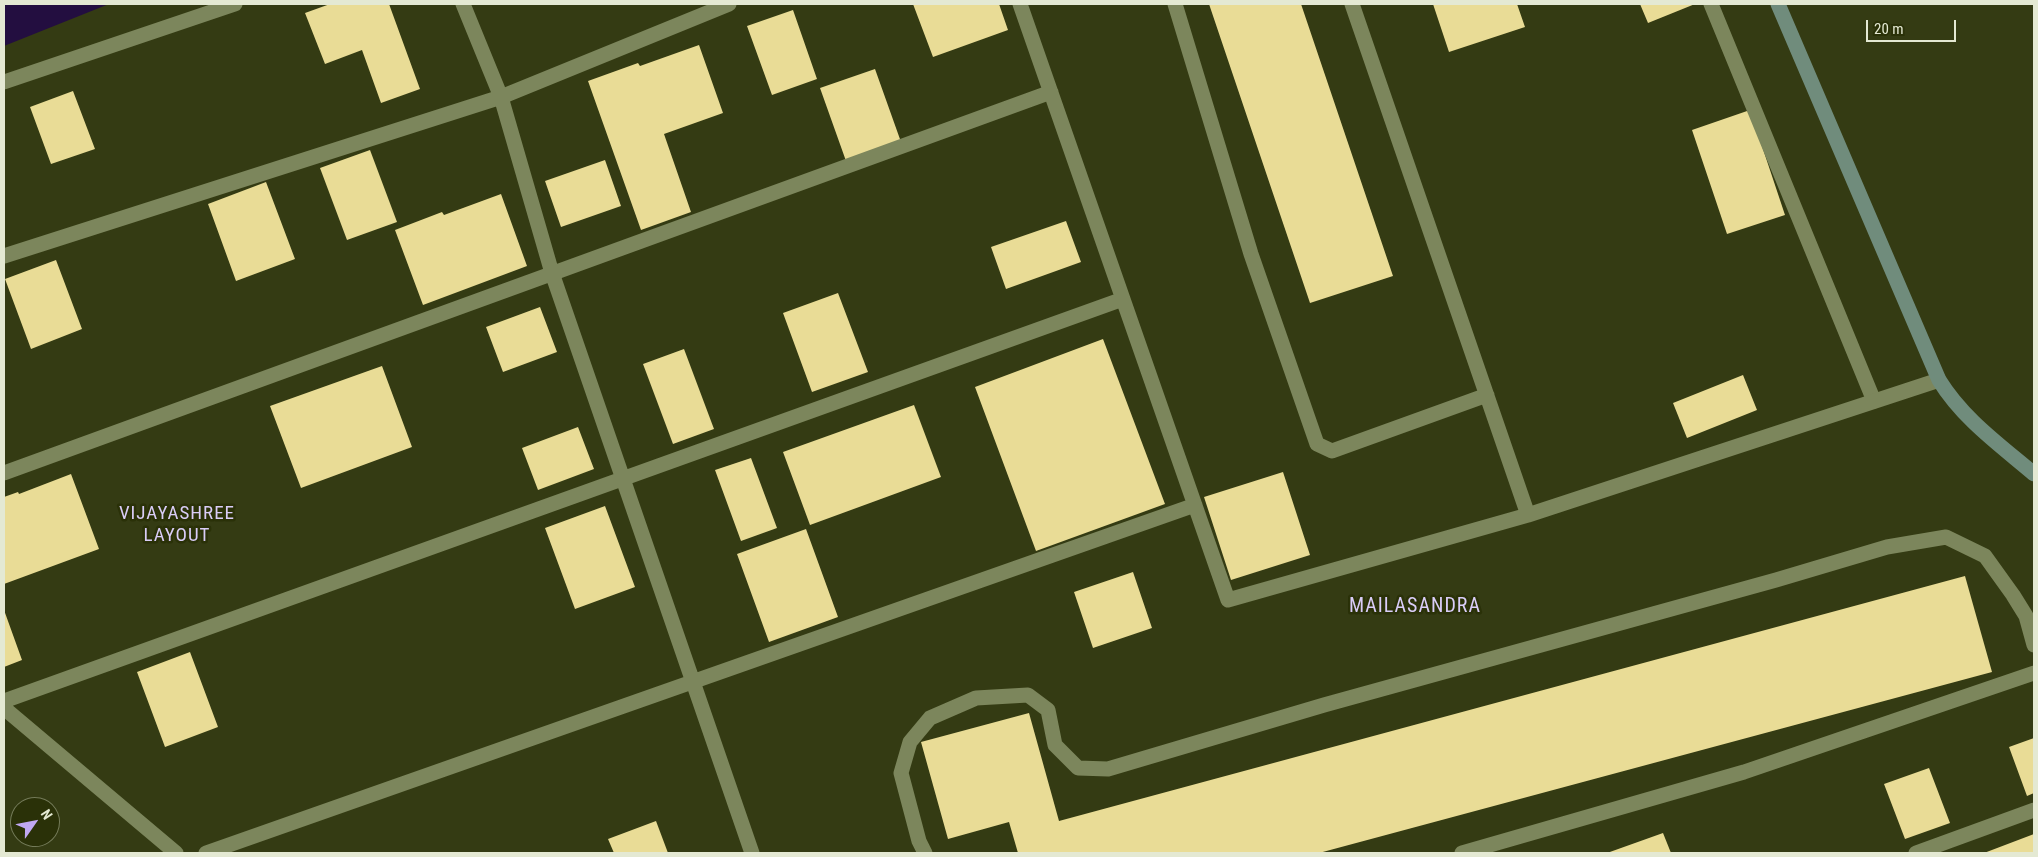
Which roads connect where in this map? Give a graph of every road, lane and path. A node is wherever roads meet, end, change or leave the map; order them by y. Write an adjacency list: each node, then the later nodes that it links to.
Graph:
1 (235, 4): 9 (street)
2 (463, 4): 11 (street)
3 (729, 4): 11 (street)
4 (1020, 4): 10 (street)
5 (1175, 4): 16 (street)
6 (1352, 4): 16 (street)
7 (1711, 4): 17 (street)
8 (1778, 4): 15 (street)
9 (4, 82)
10 (1051, 92): 13 (street); 14 (street)
11 (501, 96): 12 (street); 13 (street)
12 (4, 256)
13 (552, 273): 18 (street); 20 (street)
14 (1123, 299): 20 (street); 21 (street)
15 (1940, 380): 17 (street); 19 (street)
16 (1487, 395): 22 (street)
17 (1874, 401): 22 (street)
18 (4, 473)
19 (2034, 474)
20 (624, 478): 26 (street); 27 (street)
21 (1195, 505): 22 (street); 26 (street)
22 (1528, 515)
23 (2030, 616): 24 (street); 33 (street)
24 (2034, 645)
25 (2034, 673): 34 (street)
26 (694, 682): 31 (street); 32 (street)
27 (4, 701)
28 (4, 708): 30 (street)
29 (2034, 810): 35 (street)
30 (176, 853)
31 (206, 853)
32 (752, 853)
33 (925, 853)
34 (1462, 853)
35 (1916, 853)

